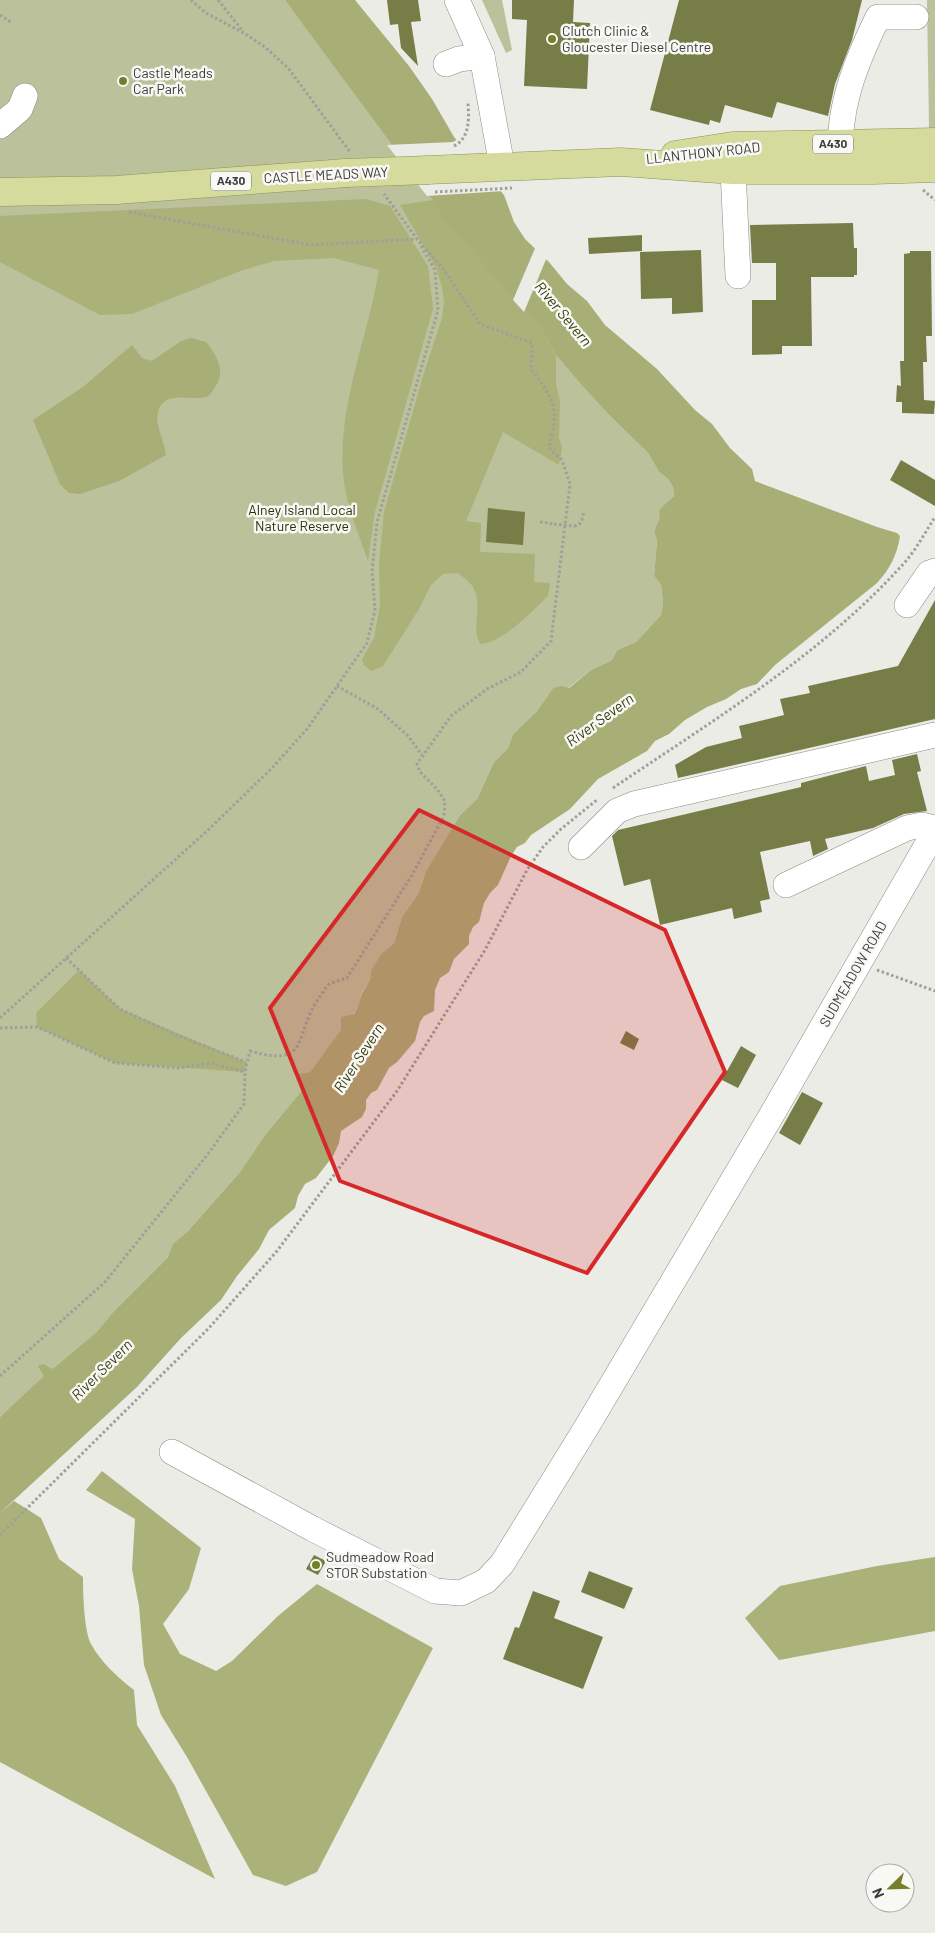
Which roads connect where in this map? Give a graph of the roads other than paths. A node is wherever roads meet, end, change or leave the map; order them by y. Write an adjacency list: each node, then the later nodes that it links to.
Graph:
1 (457, 0): 3 (street)
2 (916, 17): 8 (street)
3 (482, 56): 4 (street); 10 (street)
4 (446, 64)
5 (25, 96): 6 (street)
6 (0, 126)
7 (935, 142): 8 (main road, LLANTHONY ROAD / A430)
8 (839, 144): 9 (main road, LLANTHONY ROAD / A430); 12 (street)
9 (732, 158): 10 (main road, LLANTHONY ROAD / A430); 12 (main road, LLANTHONY ROAD); 14 (street)
10 (501, 166): 13 (main road, CASTLE MEADS WAY / A430, bridge)
11 (935, 168): 12 (main road, LLANTHONY ROAD)
12 (841, 170)
13 (0, 192)
14 (738, 276)
15 (935, 571): 16 (street)
16 (907, 605)
17 (935, 735): 19 (street)
18 (935, 830): 20 (street); 21 (street, SUDMEADOW ROAD)
19 (581, 847)
20 (786, 885)
21 (172, 1452)

